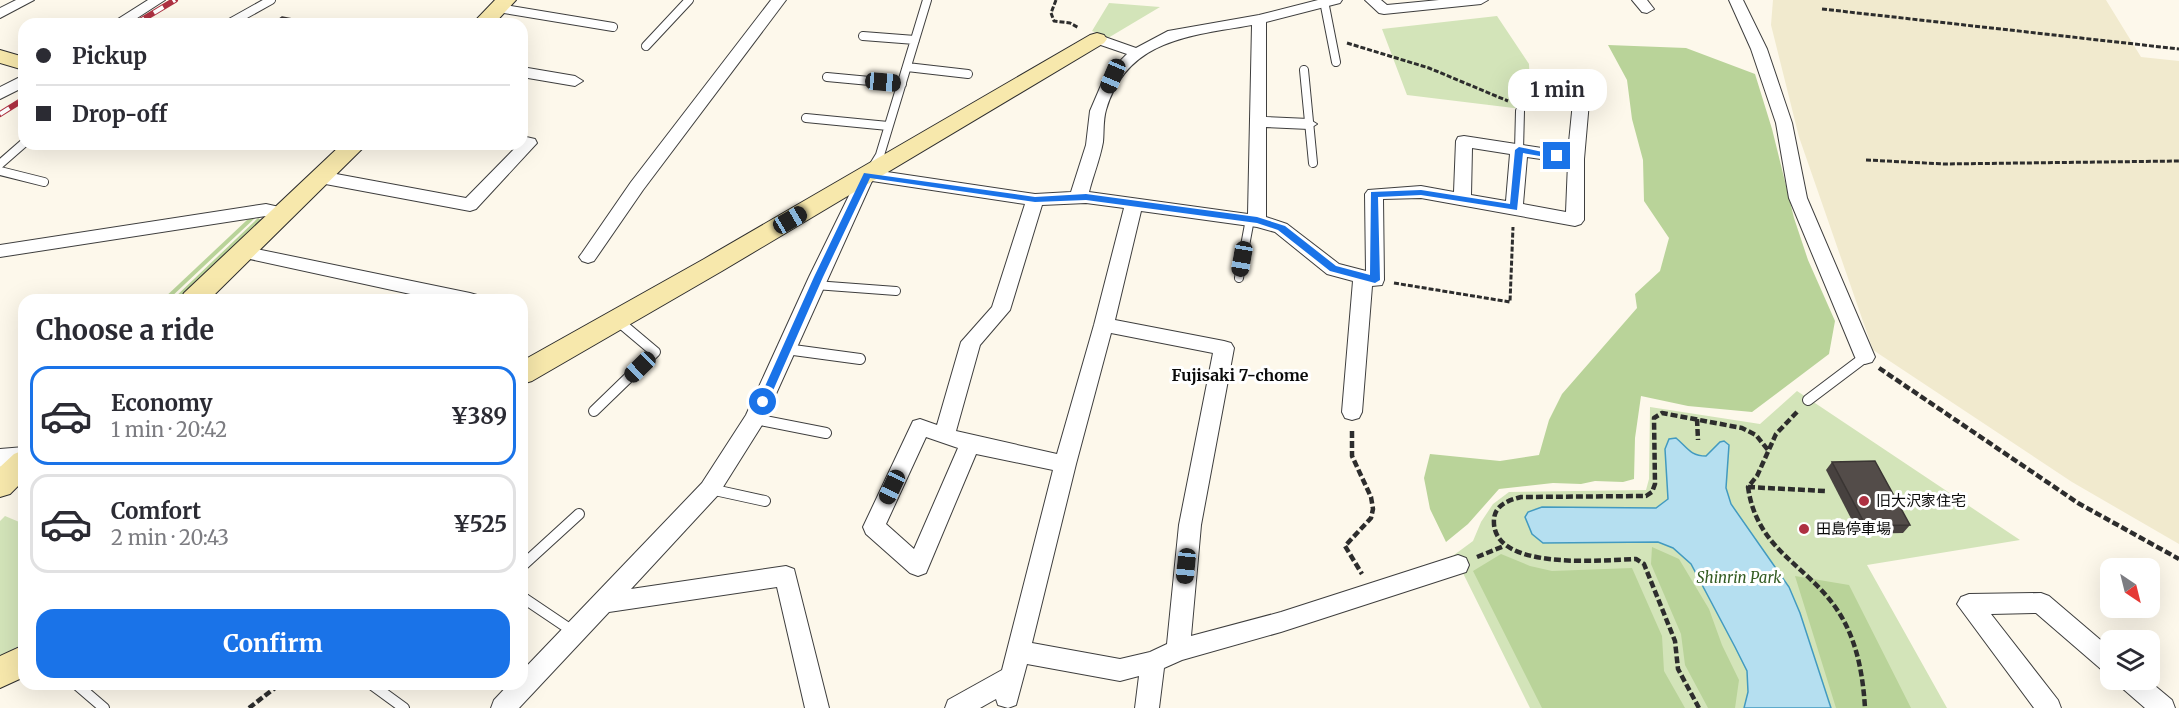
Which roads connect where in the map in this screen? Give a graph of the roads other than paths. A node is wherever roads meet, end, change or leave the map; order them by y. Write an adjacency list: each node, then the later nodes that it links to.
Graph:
1 (27, 0): 12 (street)
2 (158, 0): 13 (street)
3 (271, 0): 14 (lane)
4 (689, 0): 21 (lane)
5 (779, 0): 61 (street)
6 (927, 0): 20 (lane)
7 (1372, 0): 8 (street)
8 (1481, 0)
9 (1736, 0): 71 (street)
10 (1329, 1): 16 (street); 25 (lane)
11 (502, 4): 15 (street); 17 (lane)
12 (0, 14)
13 (127, 18)
14 (239, 18)
15 (488, 18)
16 (1259, 19): 22 (street); 38 (street)
17 (613, 27)
18 (863, 36): 20 (lane)
19 (1097, 39): 22 (street); 49 (street)
20 (915, 40): 26 (lane)
21 (646, 46)
22 (1137, 53): 52 (street)
23 (0, 56): 24 (street)
24 (18, 62)
25 (1336, 62)
26 (907, 67): 29 (lane); 33 (lane)
27 (1304, 70): 39 (lane)
28 (528, 73): 31 (street)
29 (968, 74)
30 (827, 77): 33 (lane)
31 (575, 81)
32 (18, 84): 34 (street)
33 (902, 84): 40 (lane)
34 (0, 94)
35 (1581, 102): 45 (street)
36 (1520, 111): 44 (lane)
37 (806, 118): 40 (lane)
38 (1257, 122): 39 (street); 58 (street)
39 (1309, 124): 46 (lane)
40 (888, 126): 49 (lane)
41 (18, 148): 47 (lane)
42 (349, 150): 50 (street)
43 (522, 150): 50 (street)
44 (1519, 150): 45 (street); 53 (street); 56 (street)
45 (1576, 159): 56 (street)
46 (1313, 163)
47 (0, 165)
48 (0, 171): 51 (lane)
49 (867, 175): 54 (street); 64 (street); 68 (street)
50 (320, 177): 57 (street)
51 (44, 182)
52 (1078, 198): 54 (street); 55 (street)
53 (1462, 199): 56 (street); 63 (street)
54 (1035, 200): 79 (street)
55 (1134, 203): 58 (street); 69 (street)
56 (1514, 208)
57 (282, 213): 59 (street); 60 (street)
58 (1253, 220): 62 (lane); 63 (street)
59 (0, 252)
60 (242, 252): 66 (street); 67 (street)
61 (588, 256)
62 (1239, 278)
63 (1369, 279): 76 (street)
64 (815, 285): 65 (lane); 70 (street)
65 (896, 291)
66 (199, 294)
67 (442, 294)
68 (617, 320): 73 (street); 75 (lane)
69 (1104, 325): 83 (street); 94 (street)
70 (786, 349): 72 (lane); 77 (street)
71 (1865, 357): 74 (lane)
72 (860, 359)
73 (528, 371)
74 (1808, 400)
75 (594, 411)
76 (1352, 412)
77 (755, 419): 78 (lane); 86 (street)
78 (826, 433)
79 (944, 436): 80 (street); 80 (street)
80 (970, 444): 83 (street)
81 (18, 456): 82 (street)
82 (0, 458)
83 (1065, 464): 95 (street)
84 (18, 468): 85 (street)
85 (0, 485)
86 (710, 489): 87 (lane); 92 (street)
87 (765, 501)
88 (579, 514): 89 (lane)
89 (528, 561)
90 (1458, 565): 94 (street)
91 (528, 601): 93 (lane)
92 (602, 603): 93 (street); 108 (street)
93 (574, 632): 100 (street)
94 (1178, 650): 97 (street)
95 (1018, 651): 97 (street); 109 (street)
96 (2100, 653): 111 (street)
97 (1153, 662): 110 (street)
98 (18, 663): 99 (street)
99 (0, 673)
100 (528, 681)
101 (83, 690): 105 (lane)
102 (379, 690): 106 (lane)
103 (519, 690): 107 (street)
104 (2142, 690): 112 (street)
105 (104, 708)
106 (404, 708)
107 (502, 708)
108 (817, 708)
109 (957, 708)
110 (1147, 708)
111 (2049, 708)
112 (2163, 708)

